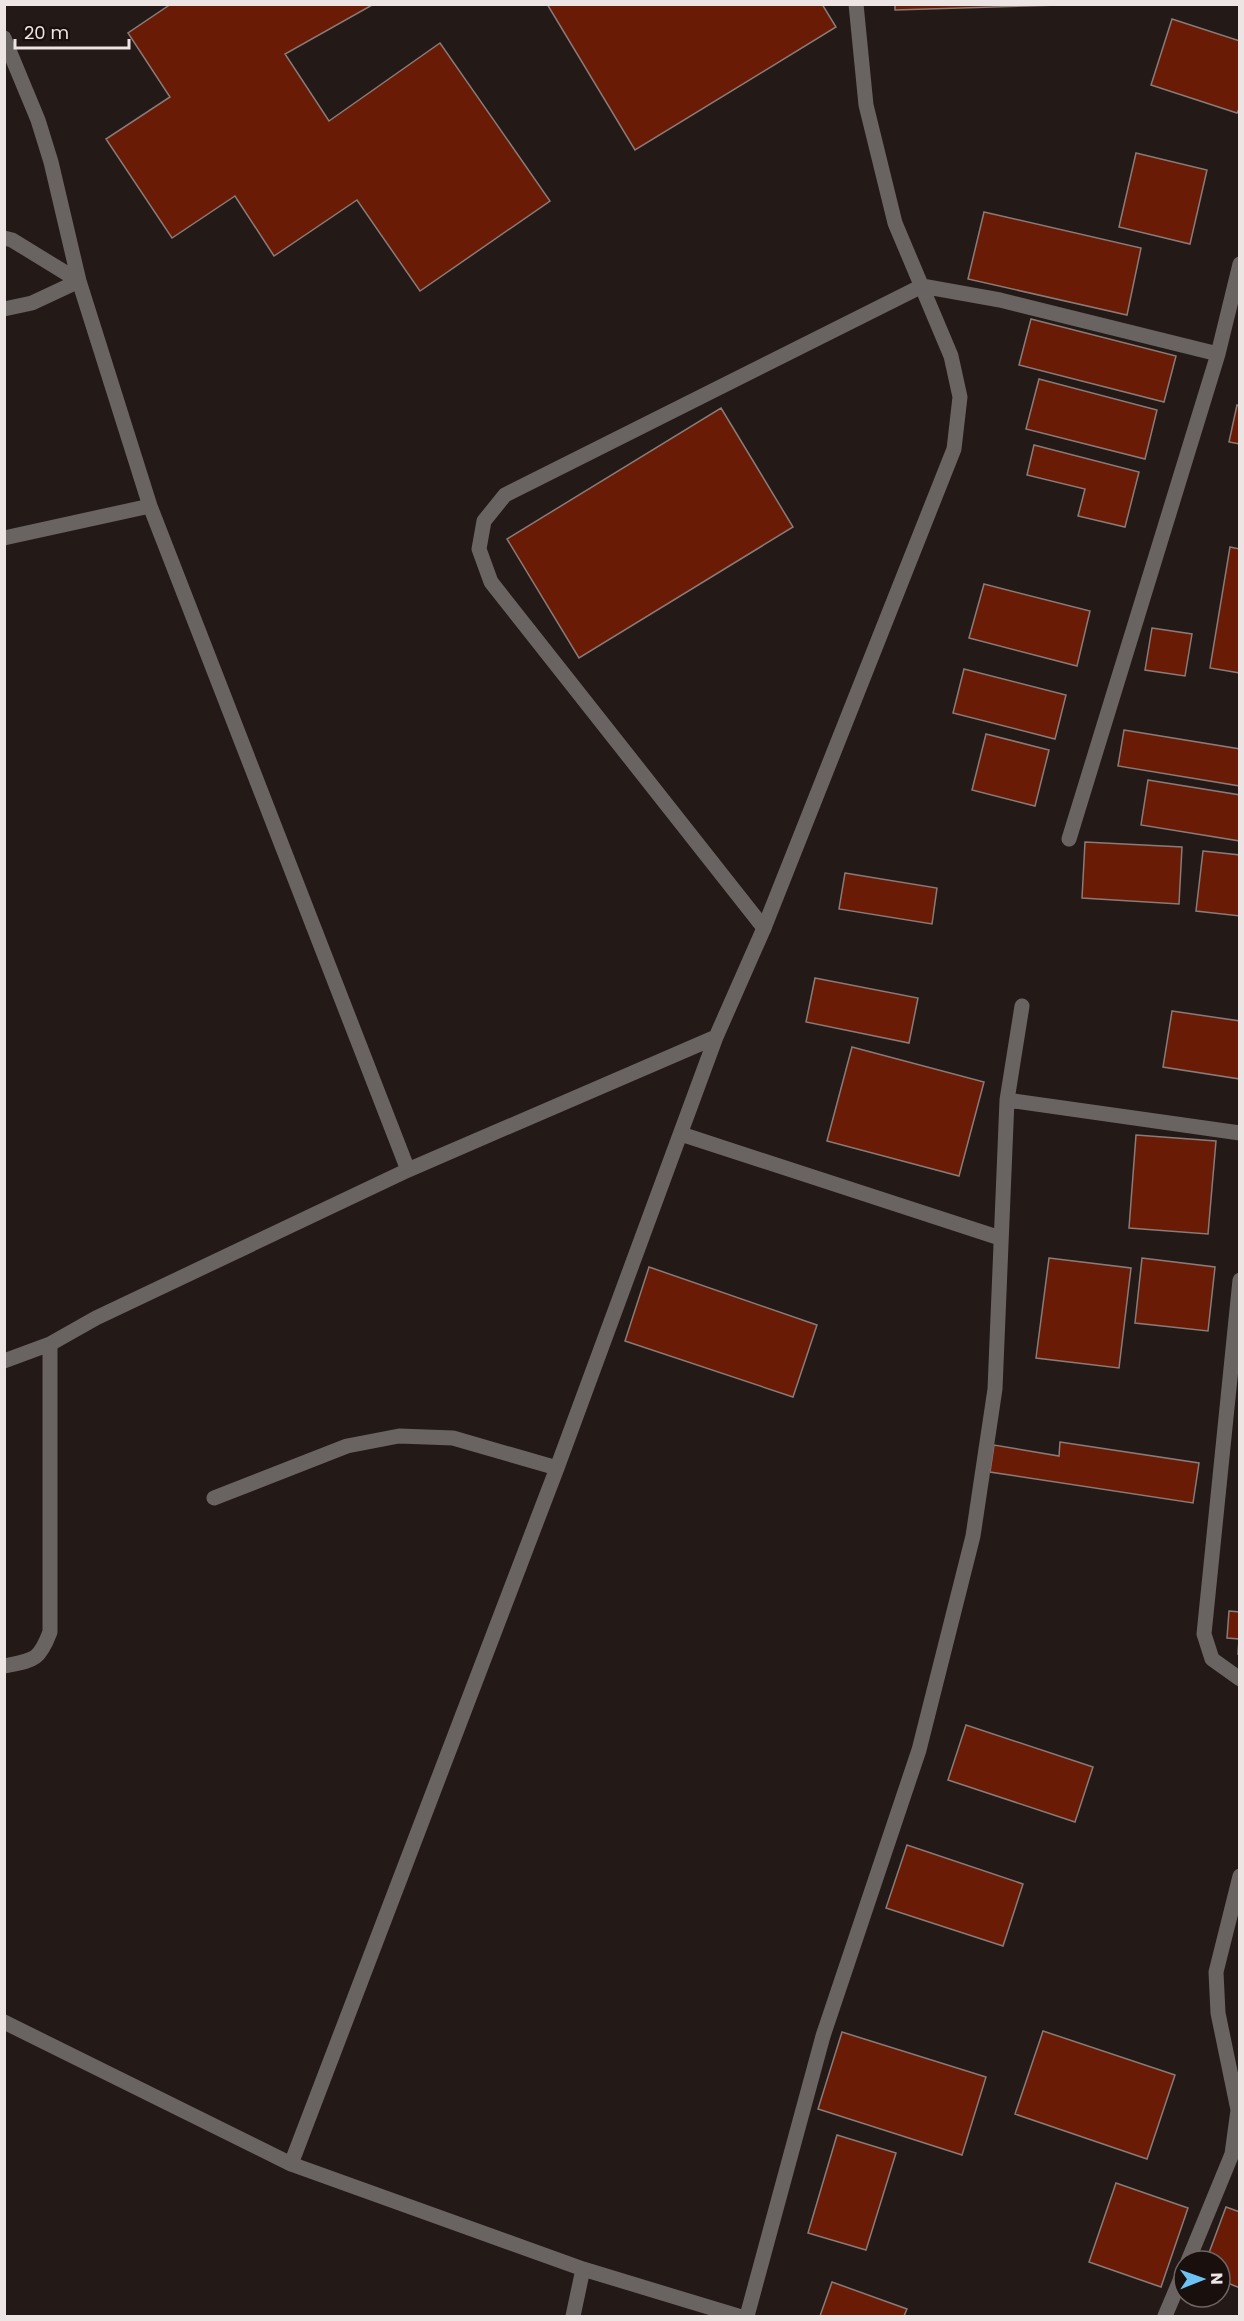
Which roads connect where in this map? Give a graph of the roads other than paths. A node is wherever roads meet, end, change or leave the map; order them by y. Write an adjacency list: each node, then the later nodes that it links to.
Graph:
1 (856, 4): 6 (street)
2 (4, 38): 5 (street)
3 (4, 238): 5 (street)
4 (1239, 264): 8 (street)
5 (78, 281): 7 (street); 9 (street)
6 (922, 286): 8 (street); 12 (street); 12 (street)
7 (4, 309)
8 (1218, 354): 11 (street)
9 (150, 506): 10 (street); 18 (street)
10 (4, 538)
11 (1069, 839)
12 (764, 928): 14 (street)
13 (1022, 1006): 15 (street)
14 (716, 1037): 17 (street); 18 (street)
15 (1007, 1100): 16 (street); 19 (street)
16 (1239, 1133)
17 (681, 1134): 19 (street); 23 (street)
18 (408, 1170): 21 (street)
19 (1000, 1238): 35 (street)
20 (1239, 1280): 26 (street)
21 (50, 1344): 22 (street); 25 (street)
22 (4, 1361)
23 (557, 1468): 24 (street); 29 (street)
24 (214, 1498)
25 (4, 1666)
26 (1239, 1679)
27 (1239, 1876): 30 (street)
28 (4, 2022): 29 (street)
29 (291, 2164): 31 (street)
30 (1193, 2249)
31 (583, 2269): 33 (street); 34 (street)
32 (1172, 2299): 36 (street)
33 (573, 2316)
34 (738, 2316)
35 (747, 2316)
36 (1165, 2316)

